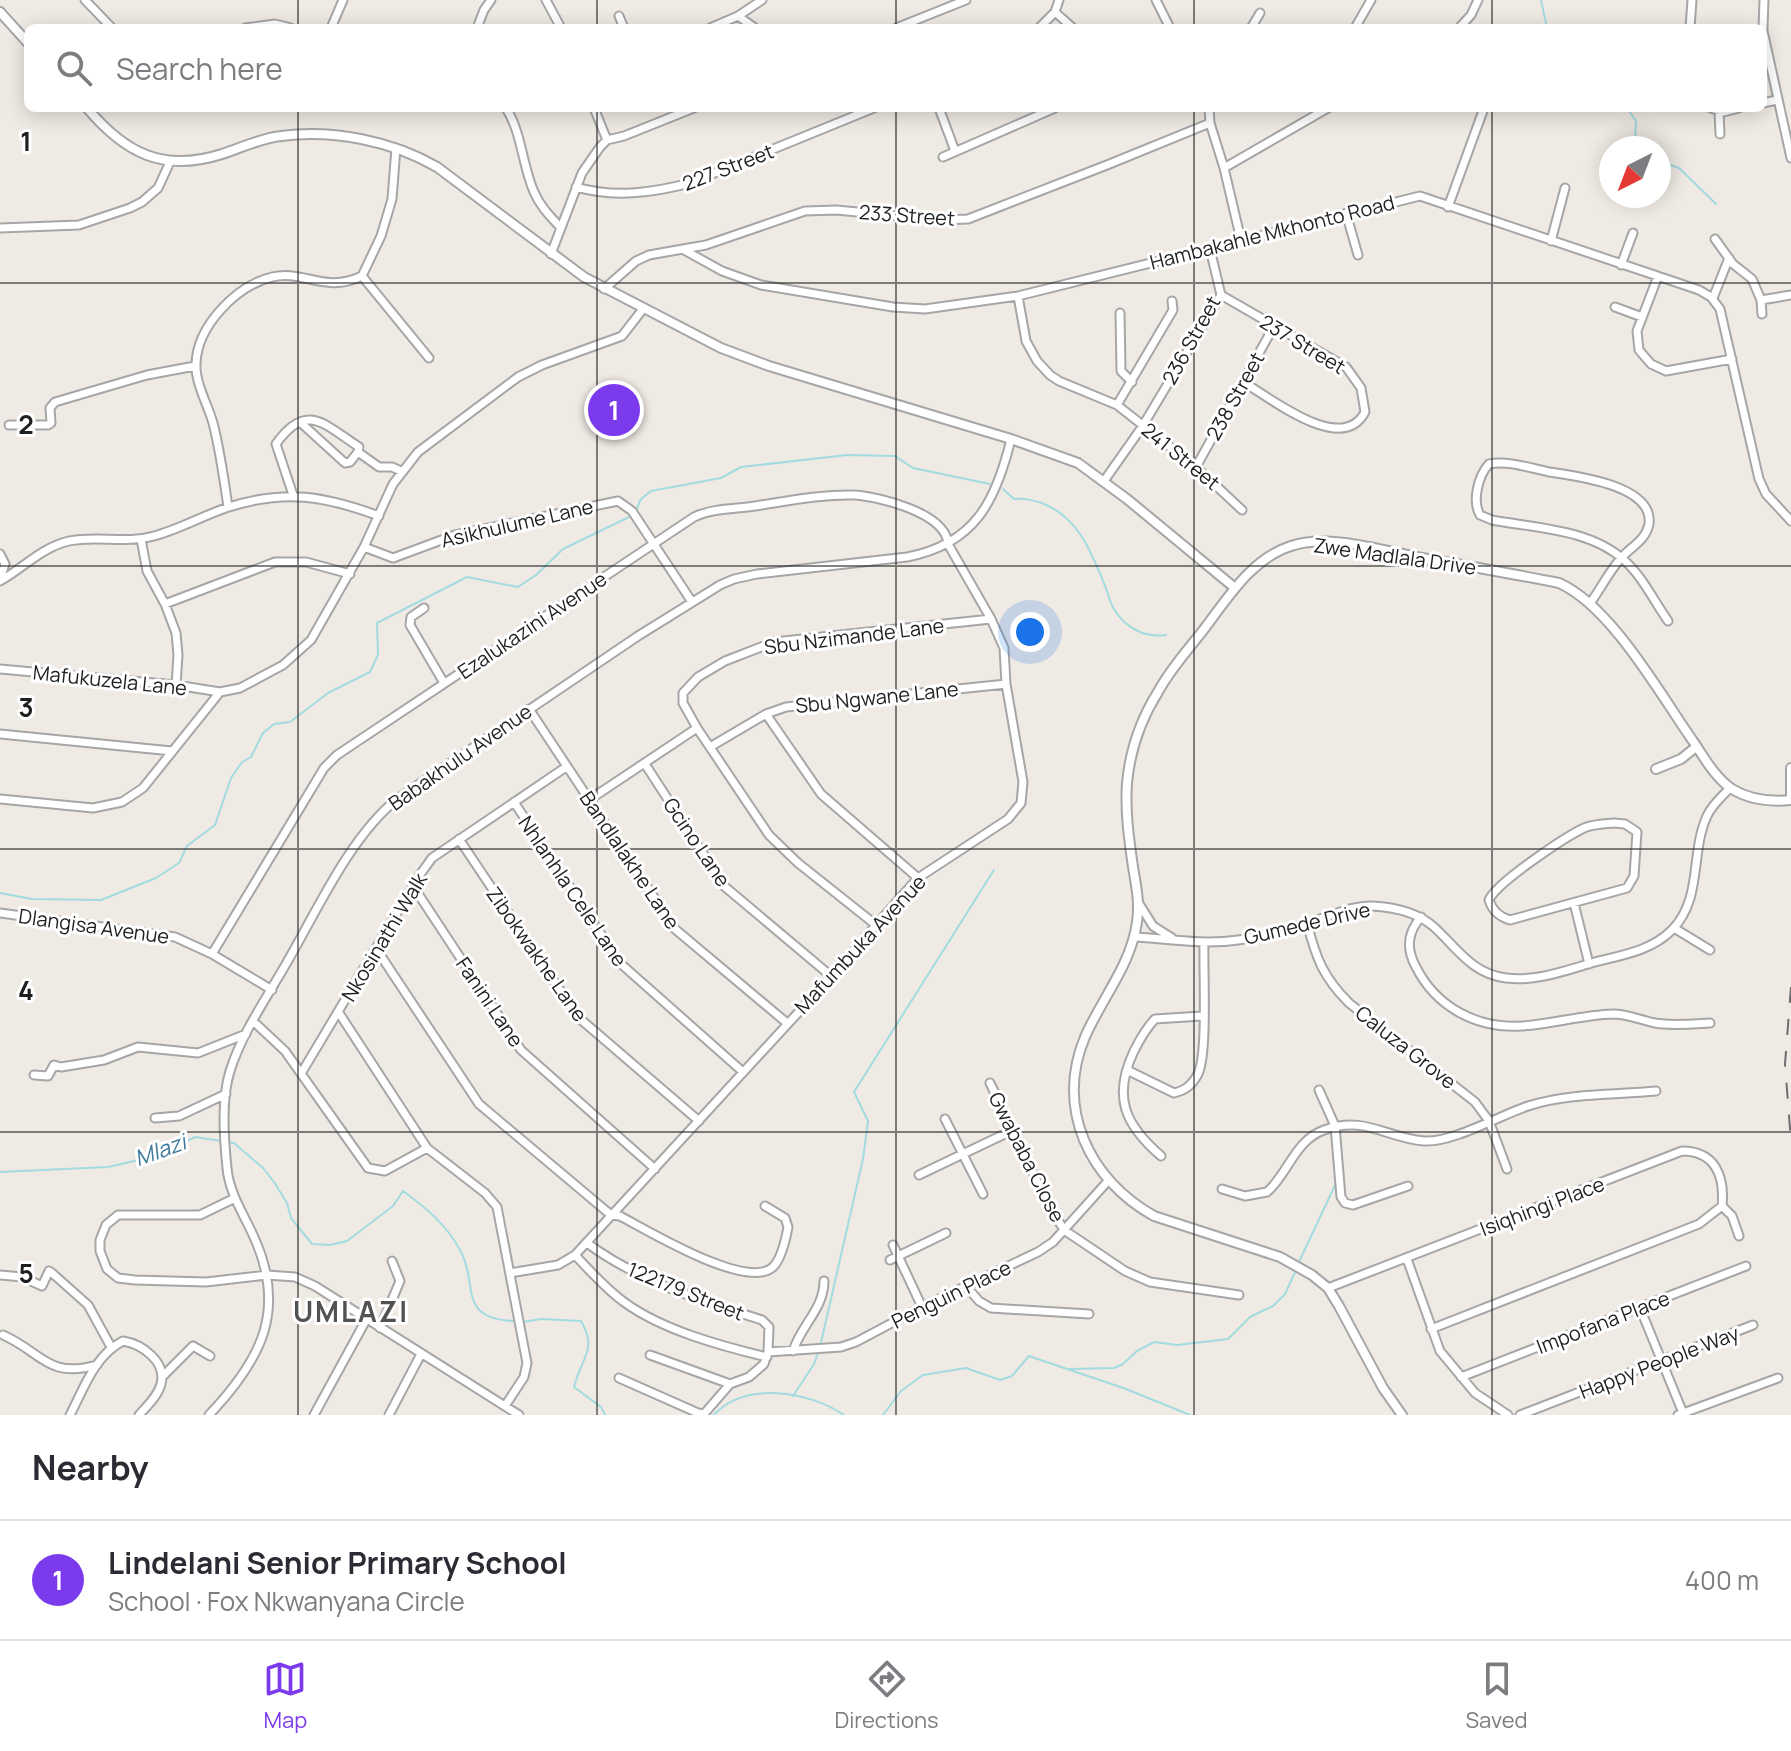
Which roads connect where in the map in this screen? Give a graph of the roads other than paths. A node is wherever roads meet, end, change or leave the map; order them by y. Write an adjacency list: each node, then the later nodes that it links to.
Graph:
1 (85, 0): 18 (street)
2 (343, 0): 19 (street)
3 (491, 0): 20 (street)
4 (546, 0): 21 (street)
5 (762, 0): 17 (street)
6 (966, 0): 25 (street)
7 (1059, 0): 14 (street)
8 (1156, 0): 28 (street)
9 (1371, 0): 30 (street)
10 (1478, 0): 31 (street)
11 (1692, 0): 32 (street)
12 (1764, 0): 33 (street)
13 (0, 12): 34 (street)
14 (1055, 12): 26 (street); 27 (street)
15 (1260, 13): 29 (street)
16 (619, 16): 22 (street)
17 (738, 16): 23 (street); 24 (street)
18 (108, 24)
19 (333, 24)
20 (479, 24)
21 (559, 24)
22 (622, 24)
23 (719, 24)
24 (749, 24)
25 (906, 24)
26 (1043, 24)
27 (1068, 24)
28 (1168, 24)
29 (1253, 24)
30 (1357, 24)
31 (1463, 24)
32 (1690, 24)
33 (1763, 24)
34 (24, 39)
35 (1767, 49): 36 (street)
36 (1777, 100): 37 (street); 55 (street)
37 (1767, 102)
38 (91, 112): 56 (street)
39 (508, 112): 62 (street)
40 (596, 112): 51 (street)
41 (684, 112): 51 (street)
42 (864, 112): 58 (street, 227 Street)
43 (940, 112): 53 (street)
44 (1046, 112): 53 (street)
45 (1211, 112): 49 (street)
46 (1321, 112): 57 (street)
47 (1483, 112): 60 (street)
48 (1715, 112): 50 (street)
49 (1210, 123): 57 (street); 69 (street, 233 Street)
50 (1720, 134)
51 (607, 140): 58 (street)
52 (396, 148): 56 (street); 70 (street); 74 (street)
53 (955, 151): 54 (street)
54 (943, 157)
55 (1791, 158)
56 (170, 162): 63 (street)
57 (1224, 168): 66 (street)
58 (576, 187): 62 (street)
59 (1565, 188): 67 (street)
60 (1448, 207): 61 (street, Hambakahle Mkhonto Road); 67 (street, Hambakahle Mkhonto Road)
61 (1346, 213): 66 (street, Hambakahle Mkhonto Road); 71 (street)
62 (560, 227): 70 (street)
63 (0, 228)
64 (1633, 233): 73 (street)
65 (1715, 239): 72 (street)
66 (1241, 240): 68 (street, Hambakahle Mkhonto Road)
67 (1551, 241): 73 (street, Hambakahle Mkhonto Road)
68 (1210, 249): 77 (street, 236 Street); 79 (street, Hambakahle Mkhonto Road)
69 (684, 250): 76 (street, 233 Street); 79 (street, Hambakahle Mkhonto Road)
70 (551, 254): 76 (street)
71 (1358, 255)
72 (1729, 258): 80 (street); 81 (street)
73 (1621, 264): 75 (street, Hambakahle Mkhonto Road)
74 (362, 276): 89 (street); 91 (street)
75 (1658, 276): 80 (street, Hambakahle Mkhonto Road); 87 (street)
76 (604, 289): 84 (street)
77 (1221, 295): 88 (street, 237 Street); 97 (street, 236 Street)
78 (1791, 295): 81 (street)
79 (1018, 296): 94 (street, 241 Street)
80 (1713, 298): 90 (street)
81 (1761, 300): 86 (street)
82 (1172, 301): 92 (street)
83 (1615, 307): 87 (street)
84 (643, 309): 98 (street); 101 (street)
85 (1120, 313): 92 (street)
86 (1762, 314)
87 (1642, 317): 90 (street)
88 (1274, 326): 93 (street, 238 Street); 93 (street, 237 Street)
89 (429, 358)
90 (1732, 359): 107 (street)
91 (195, 366): 96 (street); 104 (street)
92 (1132, 382): 94 (street)
93 (1243, 382): 100 (street, 238 Street)
94 (1117, 405): 97 (street, 241 Street)
95 (300, 422): 99 (street); 99 (street); 103 (street)
96 (9, 425)
97 (1142, 427): 100 (street, 241 Street); 102 (street, 236 Street)
98 (1011, 439): 102 (street); 110 (street, Babakhulu Avenue)
99 (358, 452): 101 (street)
100 (1196, 467): 105 (street, 241 Street)
101 (401, 471): 106 (street)
102 (1104, 481): 116 (street)
103 (293, 495): 104 (street); 106 (street)
104 (228, 507): 108 (street)
105 (1242, 510)
106 (379, 516): 111 (street)
107 (1791, 521)
108 (141, 539): 115 (street); 119 (street)
109 (655, 543): 110 (street, Ezalukazini Avenue); 111 (street, Asikhulume Lane); 117 (street, Asikhulume Lane); 124 (street, Ezalukazini Avenue)
110 (948, 544): 117 (street, Babakhulu Avenue); 121 (street, Mafumbuka Avenue)
111 (364, 547): 114 (street)
112 (0, 554): 115 (street)
113 (1622, 558): 113 (street); 118 (street); 122 (street)
114 (350, 574): 119 (street); 127 (street)
115 (0, 580)
116 (1235, 588): 118 (street, Zwe Madlala Drive); 147 (street, Zwe Madlala Drive)
117 (692, 602): 128 (street, Babakhulu Avenue)
118 (1591, 602): 133 (street, Zwe Madlala Drive)
119 (165, 604): 126 (street)
120 (424, 608): 124 (street)
121 (991, 619): 125 (street, Mafumbuka Avenue); 130 (street, Sbu Nzimande Lane)
122 (1668, 621)
123 (0, 669): 126 (street, Mafukuzela Lane)
124 (444, 683): 159 (street, Ezalukazini Avenue)
125 (1006, 684): 129 (street, Sbu Ngwane Lane); 145 (street, Mafumbuka Avenue)
126 (176, 685): 127 (street, Mafukuzela Lane)
127 (220, 692): 134 (street)
128 (529, 709): 136 (street, Bandlalakhe Lane); 162 (street, Babakhulu Avenue)
129 (766, 714): 132 (street, Sbu Ngwane Lane); 145 (street)
130 (697, 728): 132 (street); 135 (street)
131 (0, 734): 134 (street)
132 (710, 747): 152 (street)
133 (1696, 747): 138 (street); 139 (street, Zwe Madlala Drive)
134 (172, 751): 140 (street)
135 (645, 764): 141 (street); 161 (street, Gcino Lane)
136 (566, 767): 141 (street, Bandlalakhe Lane); 143 (street, Nkosinathi Walk)
137 (1791, 768): 142 (street)
138 (1656, 769)
139 (1730, 788): 142 (street); 153 (street, Gumede Drive)
140 (0, 799)
141 (589, 800): 166 (street, Bandlalakhe Lane)
142 (1791, 800)
143 (514, 802): 144 (street, Nkosinathi Walk); 171 (street, Nhlanhla Cele Lane)
144 (459, 839): 146 (street, Nkosinathi Walk); 179 (street, Zibokwakhe Lane)
145 (918, 878): 152 (street, Mafumbuka Avenue)
146 (413, 886): 157 (street, Nkosinathi Walk); 186 (street, Fanini Lane)
147 (1138, 902): 154 (street, Zwe Madlala Drive); 155 (street)
148 (1574, 903): 148 (street); 160 (street)
149 (0, 913): 159 (street, Dlangisa Avenue)
150 (1421, 917): 151 (street, Gumede Drive); 160 (street, Gumede Drive); 167 (street)
151 (1307, 923): 156 (street, Gumede Drive); 180 (street, Caluza Grove)
152 (876, 925): 161 (street, Mafumbuka Avenue)
153 (1674, 928): 158 (street); 160 (street, Gumede Drive)
154 (1135, 937): 155 (street, Gumede Drive); 189 (street, Zwe Madlala Drive)
155 (1174, 939): 156 (street, Gumede Drive)
156 (1204, 942): 164 (street)
157 (377, 950): 163 (street, Nkosinathi Walk); 196 (street)
158 (1710, 950)
159 (212, 954): 162 (street, Dlangisa Avenue)
160 (1589, 964)
161 (831, 976): 166 (street, Mafumbuka Avenue)
162 (272, 990): 165 (street, Babakhulu Avenue)
163 (339, 1013): 170 (street, Nkosinathi Walk); 183 (street)
164 (1202, 1016): 169 (street); 169 (street)
165 (253, 1021): 168 (street, Babakhulu Avenue); 170 (street)
166 (787, 1023): 171 (street, Mafumbuka Avenue)
167 (1710, 1023)
168 (246, 1034): 172 (street); 176 (street, Babakhulu Avenue)
169 (1127, 1070): 185 (street)
170 (302, 1072): 183 (street)
171 (743, 1072): 179 (street, Mafumbuka Avenue)
172 (34, 1075)
173 (990, 1083): 182 (street, Gwababa Close)
174 (1319, 1090): 181 (street)
175 (1656, 1091): 180 (street)
176 (226, 1094): 177 (street); 193 (street, Babakhulu Avenue)
177 (155, 1118)
178 (945, 1119): 184 (street)
179 (699, 1121): 186 (street, Mafumbuka Avenue)
180 (1489, 1121): 181 (street); 187 (street, Caluza Grove)
181 (1335, 1126): 190 (street); 191 (street)
182 (1013, 1130): 184 (street); 197 (street, Gwababa Close)
183 (427, 1148): 208 (street)
184 (962, 1156): 188 (street); 192 (street)
185 (1161, 1156)
186 (655, 1169): 196 (street, Mafumbuka Avenue)
187 (1507, 1169)
188 (919, 1175)
189 (1108, 1181): 197 (street, Penguin Place); 213 (street, Zwe Madlala Drive)
190 (1408, 1186)
191 (1222, 1189)
192 (983, 1194)
193 (235, 1198): 210 (street, Babakhulu Avenue); 210 (street)
194 (765, 1206): 196 (street)
195 (1722, 1206): 199 (street, Isiqhingi Place); 204 (street, Isiqhingi Place); 221 (street)
196 (611, 1215): 200 (street, Mafumbuka Avenue)
197 (1064, 1230): 212 (street, Penguin Place); 214 (street)
198 (946, 1233): 203 (street)
199 (1739, 1236)
200 (587, 1243): 202 (street, Mafumbuka Avenue); 227 (street, 122179 Street)
201 (893, 1245): 203 (street)
202 (575, 1255): 208 (street, Mafumbuka Avenue); 227 (street, Penguin Place)
203 (898, 1256): 205 (street); 215 (street)
204 (1407, 1259): 213 (street, Isiqhingi Place); 221 (street)
205 (890, 1260)
206 (392, 1261): 220 (street)
207 (1746, 1266): 216 (street, Impofana Place)
208 (510, 1273): 236 (street)
209 (0, 1275): 223 (street)
210 (267, 1275): 218 (street); 240 (street, Babakhulu Avenue)
211 (824, 1281): 224 (street)
212 (966, 1286): 215 (street, Penguin Place); 217 (street)
213 (1328, 1288): 244 (street, Zwe Madlala Drive)
214 (1239, 1295)
215 (922, 1307): 224 (street, Penguin Place)
216 (1640, 1308): 229 (street); 232 (street, Impofana Place)
217 (1089, 1314)
218 (366, 1320): 220 (street); 241 (street)
219 (1753, 1325): 229 (street, Happy People Way)
220 (380, 1328): 225 (street)
221 (1431, 1329): 232 (street)
222 (3, 1335): 230 (street)
223 (111, 1347): 230 (street); 231 (street)
224 (793, 1351): 227 (street, Penguin Place)
225 (421, 1354): 236 (street); 242 (street)
226 (650, 1355): 235 (street)
227 (767, 1355): 235 (street)
228 (210, 1356): 231 (street)
229 (1662, 1361): 237 (street); 246 (street, Happy People Way)
230 (97, 1365): 238 (street)
231 (162, 1377): 239 (street)
232 (1461, 1377): 245 (street)
233 (619, 1378): 235 (street)
234 (1778, 1378): 237 (street)
235 (730, 1384)
236 (505, 1406): 243 (street)
237 (1680, 1414)
238 (70, 1415)
239 (139, 1415)
240 (209, 1415)
241 (314, 1415)
242 (389, 1415)
243 (519, 1415)
244 (1402, 1415)
245 (1508, 1415)
246 (1520, 1415)

